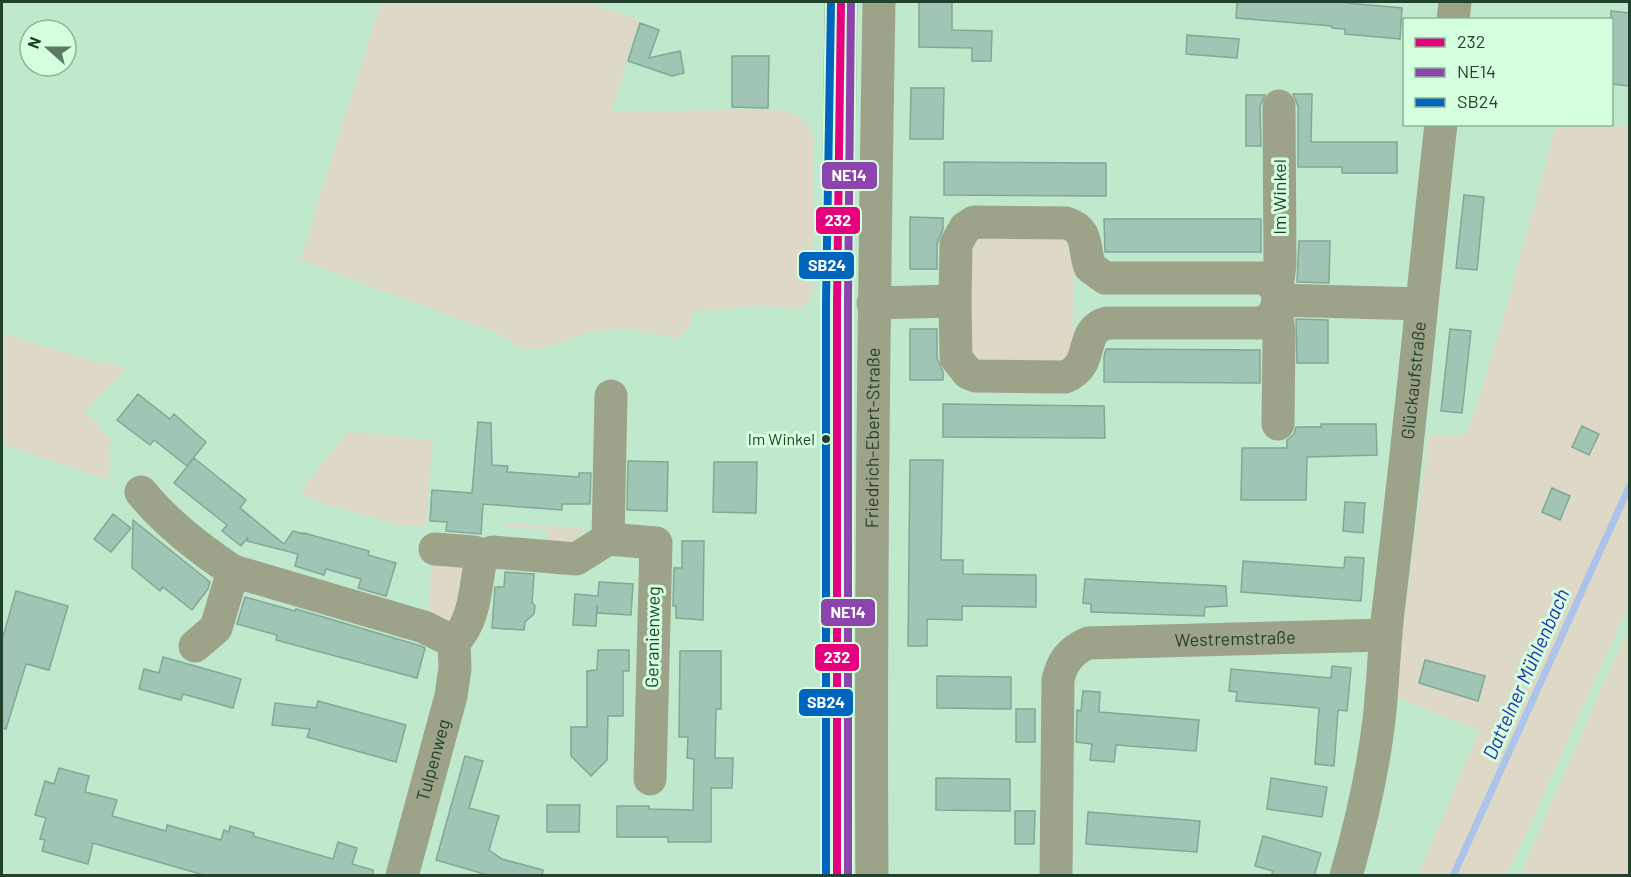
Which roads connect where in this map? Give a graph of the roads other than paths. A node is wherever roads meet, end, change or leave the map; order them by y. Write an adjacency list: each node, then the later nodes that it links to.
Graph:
1 (841, 2): 23 (main road, Friedrich-Ebert-Straße)
2 (879, 2): 9 (street, Friedrich-Ebert-Straße)
3 (1455, 2): 4 (street)
4 (1453, 18)
5 (1279, 106): 7 (street, Im Winkel)
6 (1441, 126): 10 (street, Glückaufstraße)
7 (1277, 300): 8 (street); 8 (street); 10 (street); 12 (street, Im Winkel)
8 (955, 301): 9 (street)
9 (873, 303): 24 (street, Friedrich-Ebert-Straße)
10 (1421, 304): 18 (street, Glückaufstraße)
11 (611, 396): 14 (street)
12 (1278, 424)
13 (141, 492): 17 (street)
14 (608, 539): 16 (street); 21 (street, Geranienweg)
15 (435, 549): 16 (street)
16 (488, 554): 19 (street)
17 (232, 571): 19 (street); 20 (street)
18 (1386, 635): 25 (street, Westremstraße); 26 (street)
19 (454, 642): 22 (street, Tulpenweg)
20 (195, 646)
21 (650, 779)
22 (402, 876)
23 (837, 876)
24 (872, 876)
25 (1056, 876)
26 (1346, 876)

